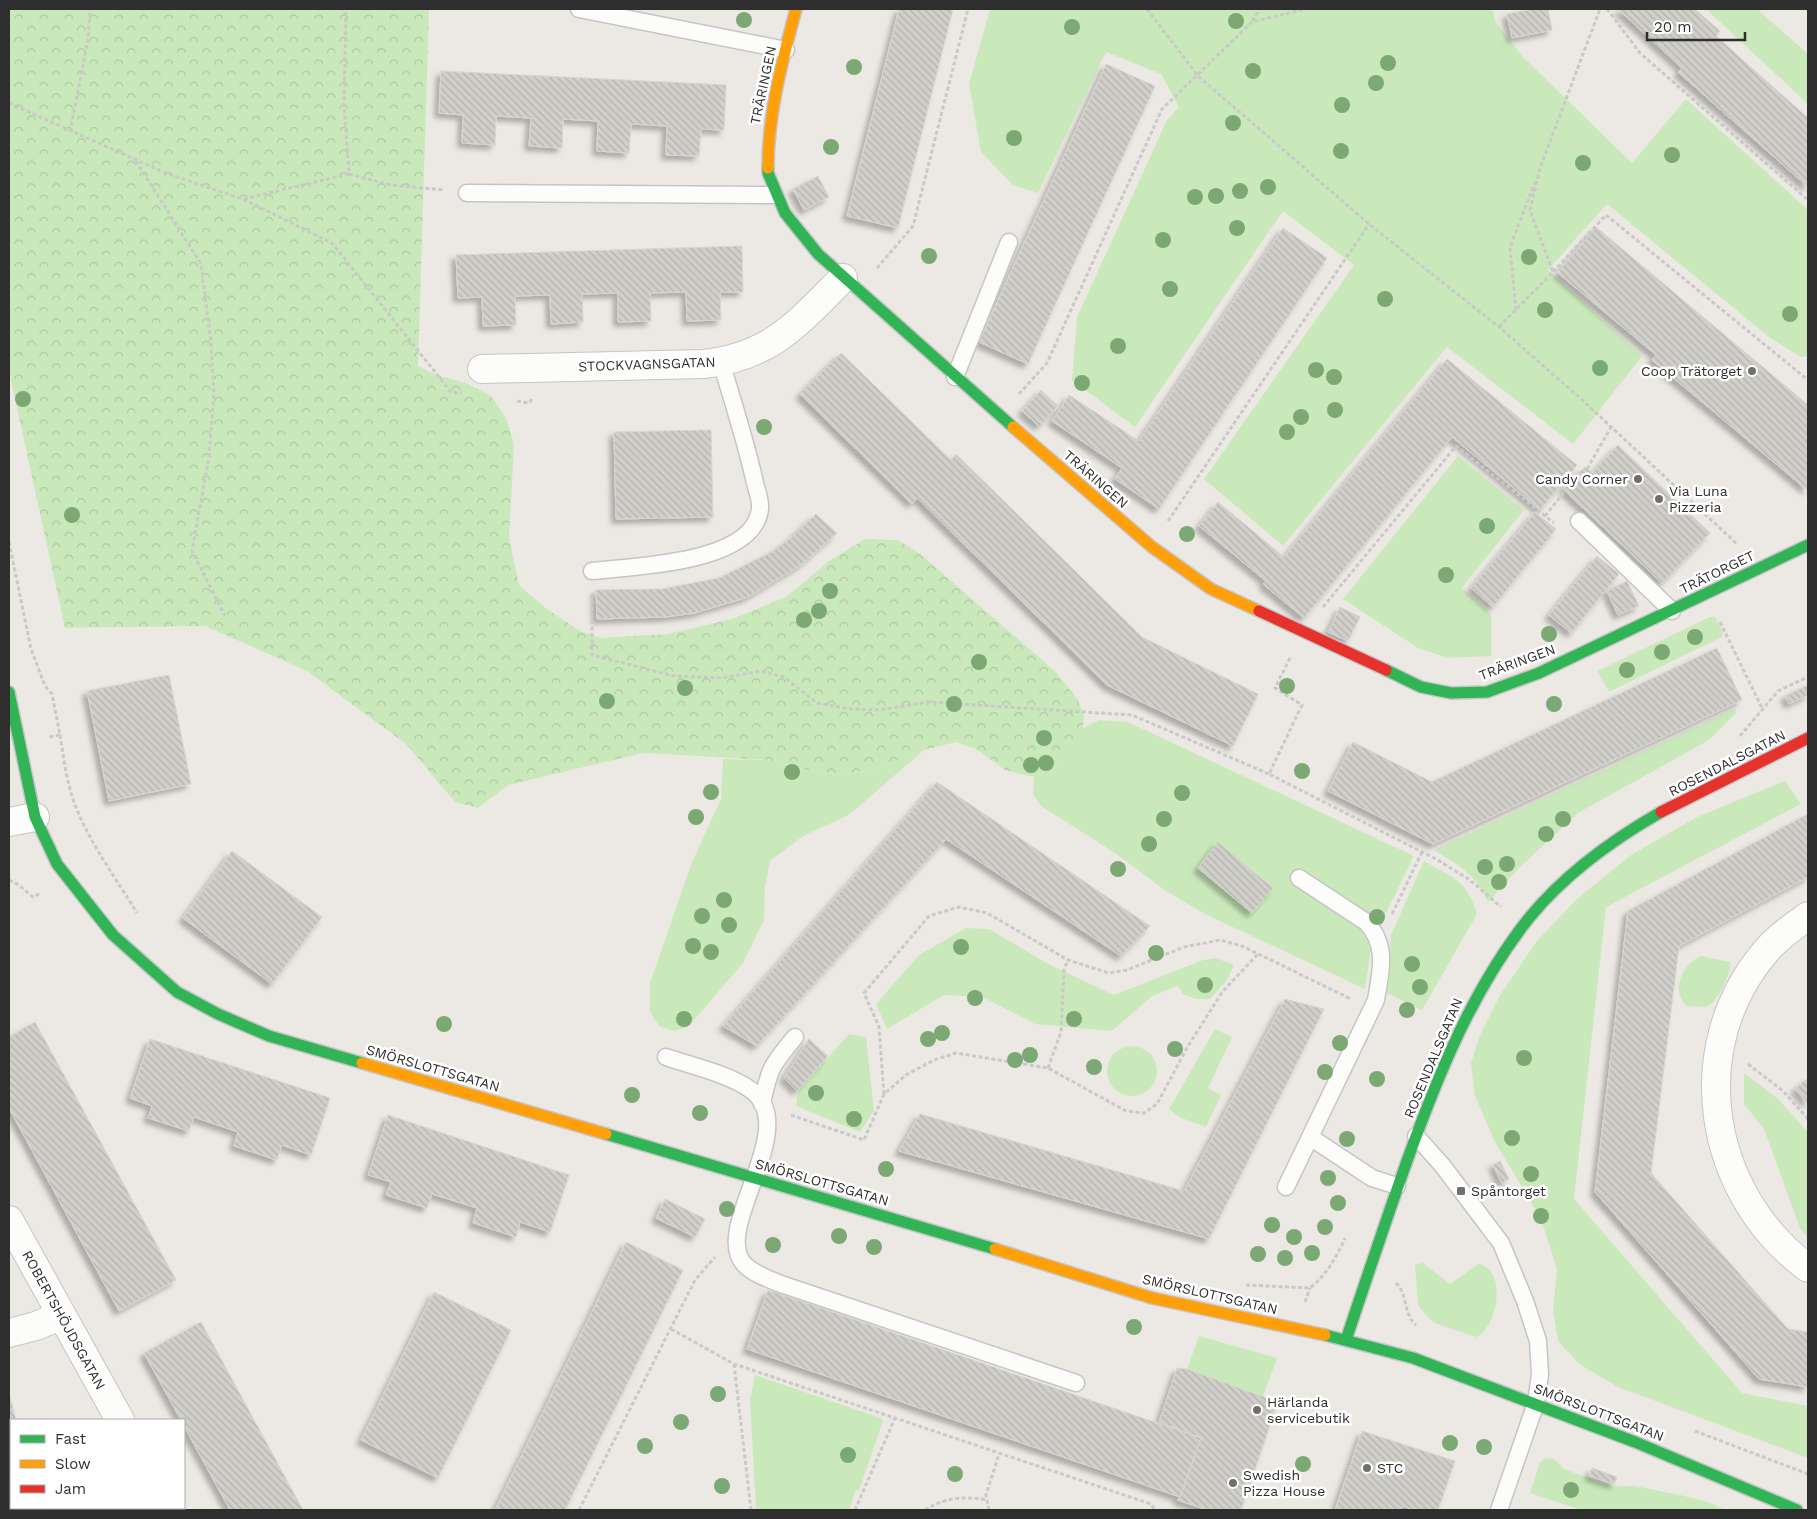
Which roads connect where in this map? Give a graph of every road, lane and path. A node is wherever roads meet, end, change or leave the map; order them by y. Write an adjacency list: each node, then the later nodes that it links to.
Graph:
1 (90, 9): 15 (path)
2 (346, 9): 18 (path)
3 (579, 9): 12 (lane)
4 (796, 9): 12 (street, TRÄRINGEN)
5 (968, 9): 26 (path)
6 (1146, 9): 13 (path)
7 (1260, 9): 11 (path)
8 (1306, 9): 11 (path)
9 (1600, 9): 17 (path)
10 (1607, 9): 22 (path)
11 (1252, 22): 13 (path)
12 (786, 50): 20 (street, TRÄRINGEN)
13 (1198, 76): 23 (path); 36 (path)
14 (9, 103): 15 (path)
15 (70, 132): 16 (path)
16 (136, 160): 21 (path); 50 (path)
17 (1540, 168): 25 (path); 27 (path)
18 (349, 174): 19 (path); 21 (path)
19 (467, 193): 20 (lane)
20 (775, 195): 26 (street, TRÄRINGEN)
21 (243, 199): 34 (path)
22 (1808, 200)
23 (1369, 224): 28 (path); 45 (path)
24 (1009, 242): 32 (lane)
25 (1553, 272): 27 (path); 33 (path)
26 (850, 284): 29 (street, STOCKVAGNSGATAN); 32 (street, TRÄRINGEN)
27 (1516, 310): 28 (path)
28 (1499, 327): 37 (path)
29 (721, 362): 30 (street, STOCKVAGNSGATAN); 47 (lane)
30 (558, 367): 31 (street, STOCKVAGNSGATAN); 35 (path)
31 (482, 369)
32 (955, 377): 36 (street, TRÄRINGEN)
33 (1808, 380)
34 (470, 394)
35 (509, 400)
36 (1000, 416): 45 (street, TRÄRINGEN)
37 (1612, 426): 38 (path); 46 (path)
38 (1587, 469)
39 (1565, 490): 40 (path)
40 (1545, 516): 42 (path); 52 (path)
41 (1578, 521): 49 (lane)
42 (1560, 528)
43 (9, 542): 56 (path)
44 (1808, 545): 48 (street, TRÄTORGET)
45 (1152, 546): 52 (street, TRÄRINGEN)
46 (1741, 548)
47 (592, 571): 60 (path)
48 (1706, 594): 49 (street, TRÄTORGET); 55 (path)
49 (1672, 611): 51 (street, TRÄTORGET)
50 (225, 616)
51 (1638, 626): 52 (street, TRÄRINGEN)
52 (1303, 633): 60 (path)
53 (1808, 677): 55 (path)
54 (9, 692): 59 (street, SMÖRSLOTTSGATAN)
55 (1763, 708): 58 (path)
56 (60, 735): 59 (path); 66 (path)
57 (1808, 738): 78 (street, ROSENDALSGATAN)
58 (1733, 742)
59 (19, 745): 61 (street, SMÖRSLOTTSGATAN)
60 (1269, 774): 62 (path)
61 (22, 819): 80 (street, SMÖRSLOTTSGATAN)
62 (1422, 852): 64 (path); 67 (path)
63 (1299, 878): 67 (lane)
64 (1505, 911)
65 (1808, 916): 72 (street)
66 (140, 917)
67 (1380, 940): 70 (lane)
68 (1258, 954): 69 (path); 70 (path); 74 (path)
69 (1068, 960): 74 (path); 75 (path)
70 (1371, 1009): 79 (lane)
71 (795, 1037): 76 (lane)
72 (1721, 1048): 77 (path); 86 (street)
73 (666, 1057): 76 (lane)
74 (1048, 1068): 75 (path)
75 (884, 1094): 76 (path)
76 (762, 1104): 80 (lane)
77 (1808, 1119)
78 (1416, 1136): 81 (street, ROSENDALSGATAN); 94 (lane)
79 (1310, 1137): 81 (lane); 82 (lane)
80 (755, 1179): 85 (lane); 91 (street, SMÖRSLOTTSGATAN)
81 (1397, 1186): 91 (street, ROSENDALSGATAN)
82 (1286, 1187)
83 (9, 1220): 88 (street, ROBERTSHÖJDSGATAN)
84 (1348, 1231): 87 (path)
85 (735, 1234): 89 (path); 93 (lane)
86 (1808, 1268)
87 (1236, 1284)
88 (62, 1315): 90 (street); 96 (street, ROBERTSHÖJDSGATAN)
89 (671, 1329): 92 (path); 99 (path)
90 (9, 1333)
91 (1346, 1340): 94 (street, SMÖRSLOTTSGATAN)
92 (734, 1364): 95 (path); 100 (path)
93 (1076, 1384)
94 (1536, 1404): 105 (lane); 106 (street, SMÖRSLOTTSGATAN)
95 (895, 1418): 97 (path); 101 (path)
96 (119, 1419)
97 (1000, 1454): 98 (path); 104 (path)
98 (987, 1500): 102 (path); 103 (path)
99 (579, 1510)
100 (751, 1510)
101 (856, 1510)
102 (926, 1510)
103 (989, 1510)
104 (1155, 1510)
105 (1499, 1510)
106 (1797, 1510)

